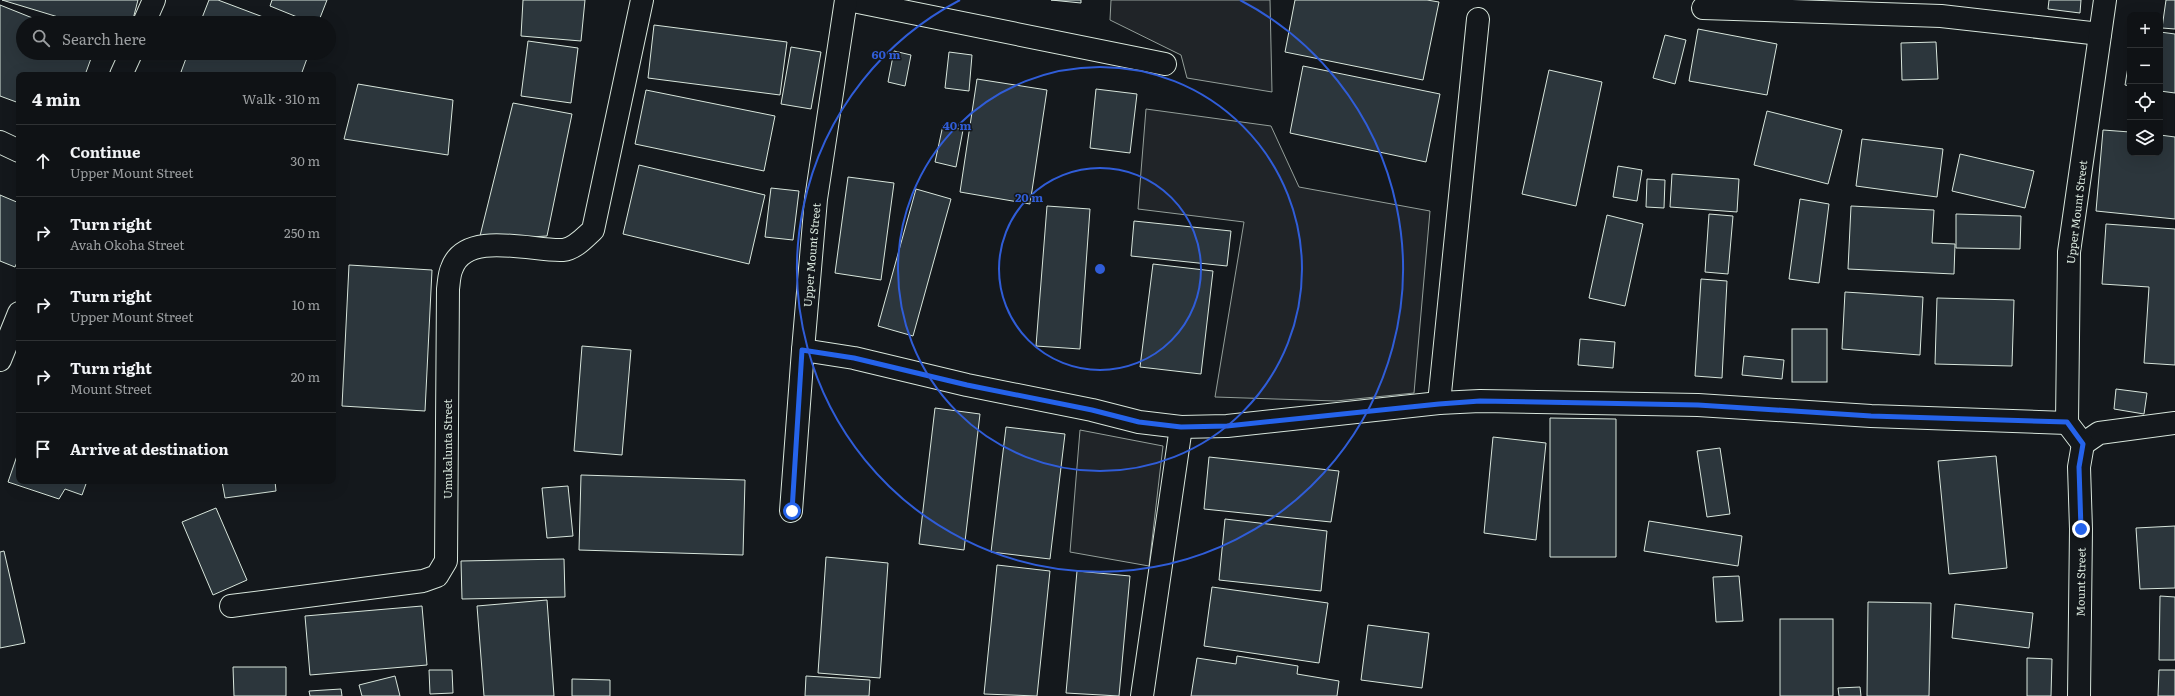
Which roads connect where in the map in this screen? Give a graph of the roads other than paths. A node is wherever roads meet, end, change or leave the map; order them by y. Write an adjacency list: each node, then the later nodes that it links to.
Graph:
1 (154, 0): 6 (street)
2 (642, 0): 23 (street, Umukalunta Street)
3 (847, 0): 10 (street); 15 (street, Upper Mount Street)
4 (2105, 0): 8 (street, Upper Mount Street)
5 (1703, 8): 8 (street)
6 (147, 16)
7 (1478, 19): 17 (street)
8 (2100, 34): 18 (street, Upper Mount Street)
9 (128, 60): 11 (street)
10 (1165, 64)
11 (122, 72)
12 (0, 142): 13 (street)
13 (16, 150)
14 (16, 320): 16 (street)
15 (802, 350): 20 (street); 22 (street, Upper Mount Street)
16 (0, 360)
17 (1439, 404): 18 (street); 20 (street)
18 (2067, 422): 21 (street)
19 (2175, 423): 21 (street)
20 (1181, 427): 24 (street)
21 (2083, 444): 25 (street, Mount Street)
22 (792, 511)
23 (231, 606)
24 (1142, 696)
25 (2079, 696)

